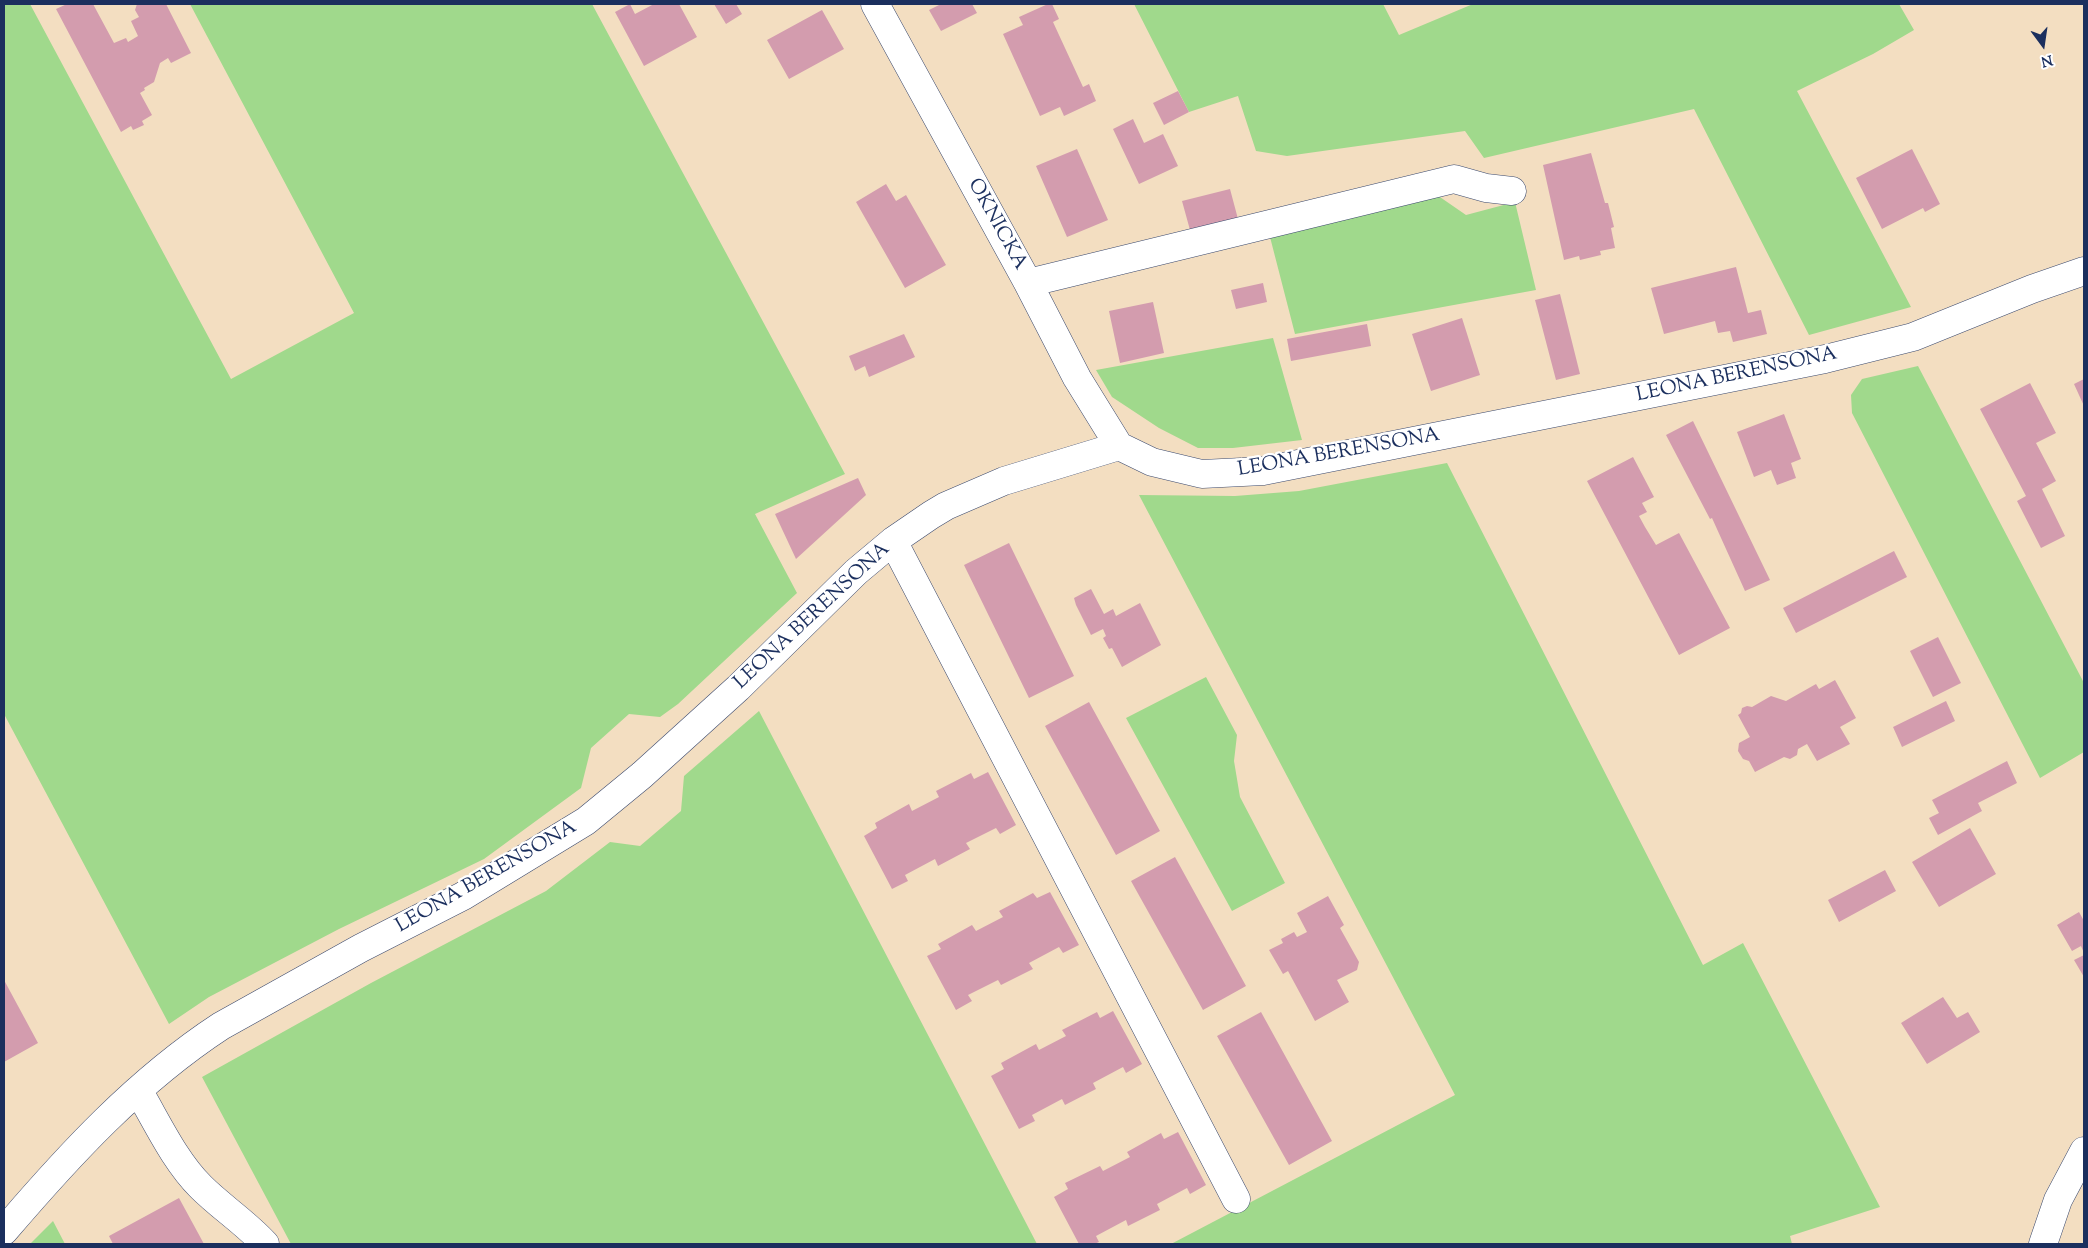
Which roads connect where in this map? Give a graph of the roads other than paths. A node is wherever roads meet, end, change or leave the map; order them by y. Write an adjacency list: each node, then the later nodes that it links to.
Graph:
1 (875, 4): 4 (street, OKNICKA)
2 (1512, 191): 4 (street)
3 (2084, 271): 5 (street, LEONA BERENSONA)
4 (1028, 283): 5 (street, OKNICKA)
5 (1119, 446): 6 (street, LEONA BERENSONA)
6 (893, 541): 7 (street, LEONA BERENSONA); 9 (street)
7 (138, 1090): 10 (street, LEONA BERENSONA); 11 (street)
8 (2084, 1150): 12 (street)
9 (1236, 1199)
10 (4, 1231)
11 (265, 1244)
12 (2043, 1244)

